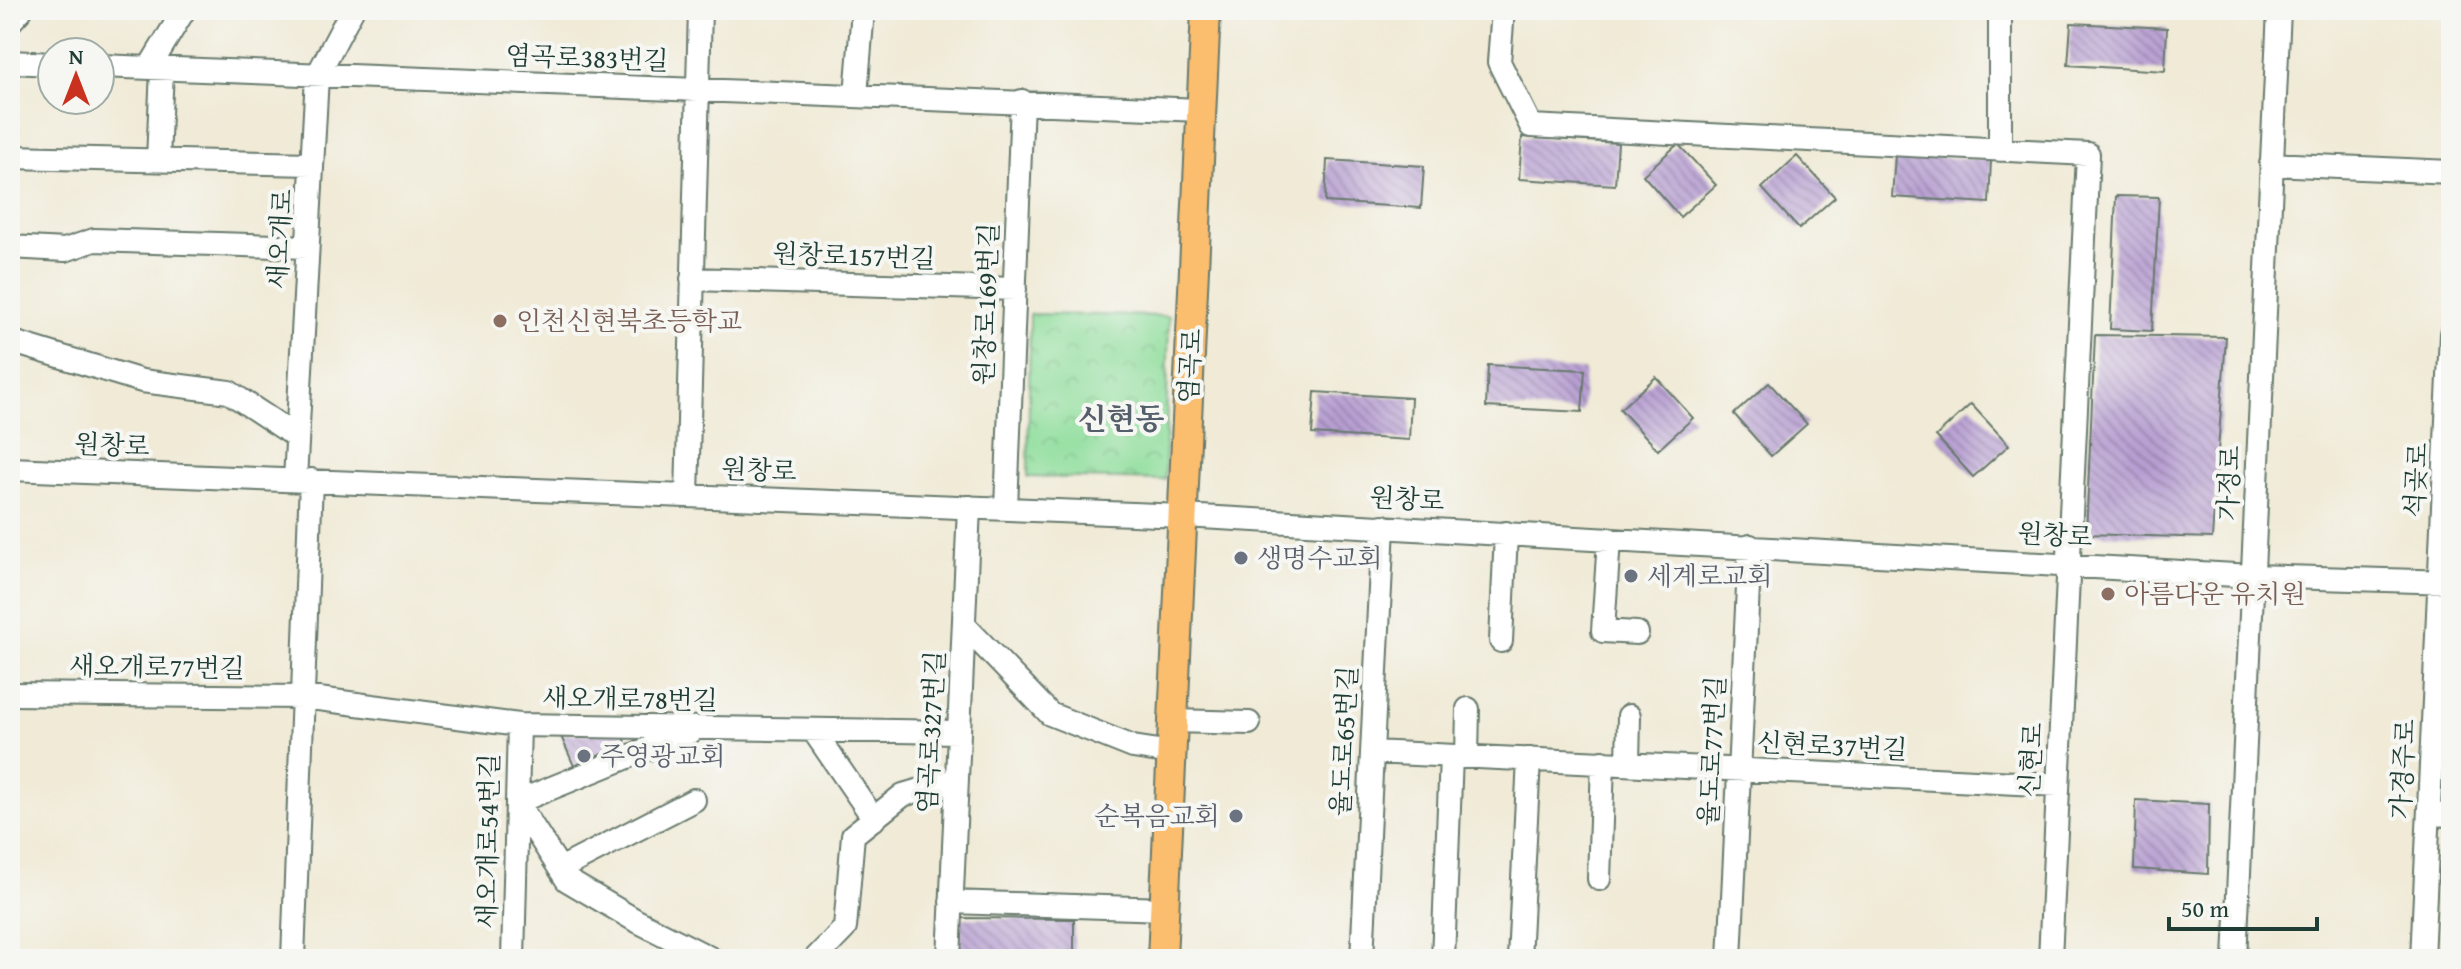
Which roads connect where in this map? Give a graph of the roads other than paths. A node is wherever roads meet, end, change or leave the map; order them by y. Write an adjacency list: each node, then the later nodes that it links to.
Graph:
1 (21, 10): 10 (street)
2 (184, 10): 14 (street)
3 (352, 10): 15 (street, 새오개로)
4 (700, 10): 16 (street)
5 (863, 10): 17 (street)
6 (1206, 10): 19 (main road, 염곡로)
7 (1503, 10): 20 (street)
8 (2000, 10): 20 (street)
9 (2279, 10): 24 (street, 가정로)
10 (10, 22)
11 (10, 62): 12 (street)
12 (36, 63)
13 (116, 67): 14 (street, 염곡로383번길)
14 (155, 69): 15 (street, 염곡로383번길); 22 (street)
15 (317, 76): 16 (street, 염곡로383번길); 23 (street, 새오개로)
16 (696, 89): 17 (street, 염곡로383번길); 28 (street)
17 (856, 95): 18 (street, 염곡로383번길)
18 (1022, 101): 19 (street, 염곡로383번길); 29 (street, 원창로169번길)
19 (1201, 110): 39 (main road, 염곡로)
20 (2000, 150): 44 (street, 신현로)
21 (10, 157): 22 (street)
22 (158, 160): 23 (street)
23 (312, 164): 27 (street, 새오개로)
24 (2271, 164): 25 (street); 45 (street, 가정로)
25 (2451, 172)
26 (10, 247): 27 (street)
27 (307, 247): 33 (street, 새오개로)
28 (692, 279): 29 (street, 원창로157번길); 36 (street)
29 (1015, 289): 38 (street, 원창로169번길)
30 (2451, 334): 32 (street, 석곶로)
31 (10, 341): 33 (street)
32 (2450, 371): 46 (street, 석곶로)
33 (297, 437): 35 (street, 새오개로)
34 (10, 469): 35 (street, 원창로)
35 (303, 480): 36 (street, 원창로); 51 (street, 새오개로)
36 (687, 496): 37 (street, 원창로)
37 (969, 507): 38 (street, 원창로); 47 (street, 염곡로327번길)
38 (1006, 508): 39 (street, 원창로)
39 (1183, 516): 40 (street, 원창로); 54 (main road, 염곡로)
40 (1383, 526): 41 (street, 원창로); 60 (street, 율도로65번길)
41 (1506, 533): 42 (street, 원창로); 49 (street)
42 (1609, 539): 43 (street, 원창로); 48 (street)
43 (1750, 546): 44 (street, 원창로); 66 (street, 율도로77번길)
44 (2069, 564): 45 (street, 원창로); 68 (street, 신현로)
45 (2253, 576): 46 (street, 원창로); 88 (street, 가정로)
46 (2445, 581): 71 (street, 가경주로)
47 (964, 625): 59 (street, 염곡로327번길); 61 (street)
48 (1637, 633)
49 (1501, 641)
50 (10, 694): 51 (street, 새오개로77번길)
51 (303, 697): 56 (street, 새오개로78번길); 77 (street, 새오개로)
52 (1468, 709): 62 (street)
53 (1629, 716): 65 (street)
54 (1173, 721): 55 (street); 61 (main road, 염곡로)
55 (1249, 723)
56 (519, 725): 57 (street, 새오개로78번길); 70 (street, 새오개로54번길)
57 (701, 728): 58 (street, 새오개로78번길); 70 (street)
58 (813, 730): 59 (street, 새오개로78번길); 72 (street)
59 (959, 732): 67 (street, 염곡로327번길)
60 (1372, 752): 62 (street, 신현로37번길); 83 (street, 율도로65번길)
61 (1172, 753): 76 (main road, 염곡로)
62 (1459, 756): 63 (street, 신현로37번길); 84 (street)
63 (1529, 759): 64 (street, 신현로37번길); 85 (street)
64 (1603, 762): 65 (street, 신현로37번길); 74 (street)
65 (1628, 764): 66 (street, 신현로37번길)
66 (1739, 769): 68 (street, 신현로37번길); 86 (street, 율도로77번길)
67 (957, 779): 72 (street); 75 (street, 염곡로327번길)
68 (2058, 785): 87 (street, 신현로)
69 (694, 800): 73 (street)
70 (517, 802): 73 (street); 78 (street, 새오개로54번길)
71 (2440, 814): 89 (street, 가경주로)
72 (874, 819): 80 (street)
73 (560, 869): 79 (street)
74 (1599, 879)
75 (951, 902): 76 (street); 81 (street, 염곡로327번길)
76 (1165, 909): 82 (main road, 염곡로)
77 (293, 959)
78 (513, 959)
79 (712, 959)
80 (815, 959)
81 (949, 959)
82 (1162, 959)
83 (1362, 959)
84 (1443, 959)
85 (1519, 959)
86 (1730, 959)
87 (2050, 959)
88 (2235, 959)
89 (2422, 959)

